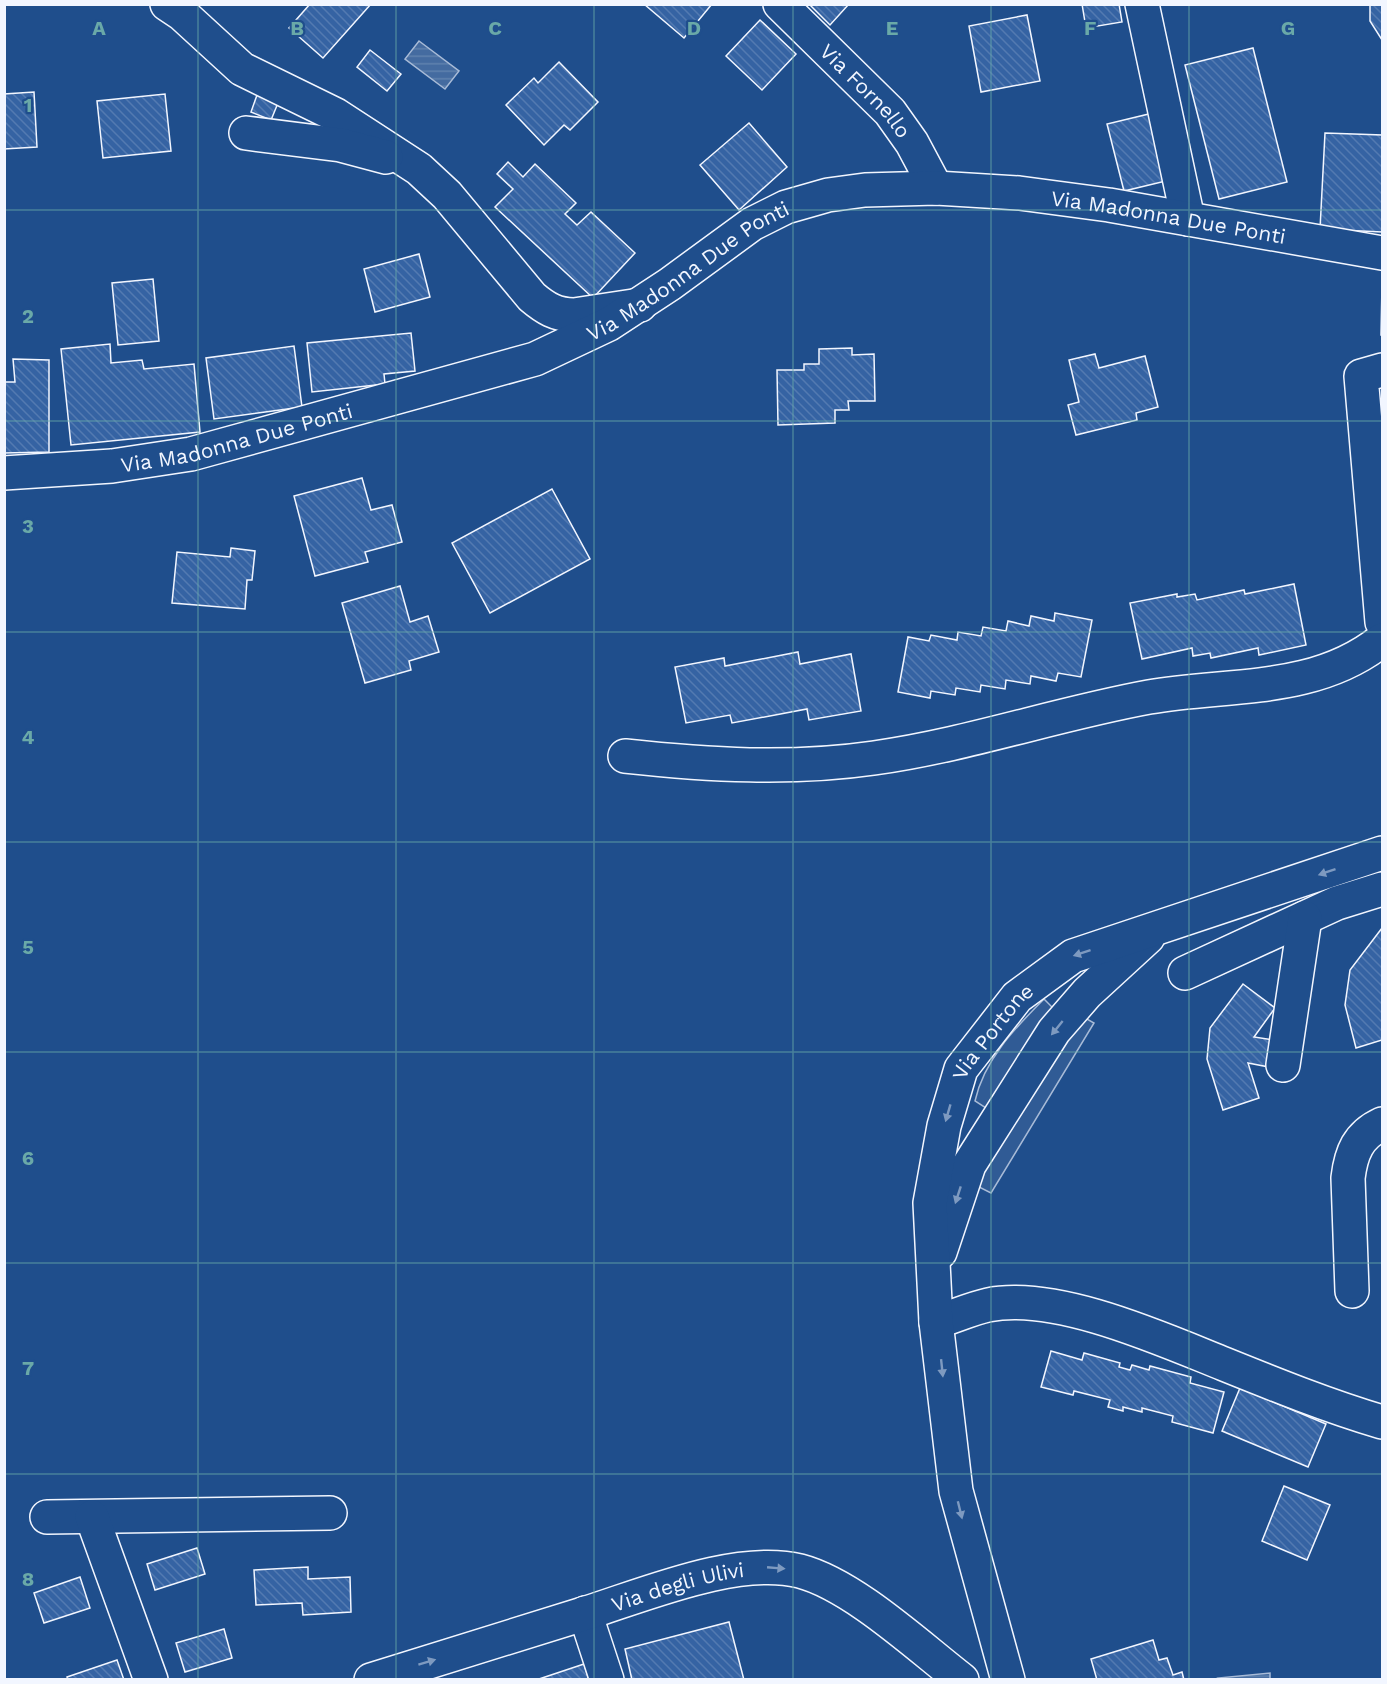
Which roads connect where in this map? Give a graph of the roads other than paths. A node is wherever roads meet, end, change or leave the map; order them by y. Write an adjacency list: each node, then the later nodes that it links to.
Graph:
1 (167, 4): 5 (street)
2 (780, 4): 6 (street, Via Fornello)
3 (1142, 4): 7 (street)
4 (246, 133): 5 (street)
5 (419, 169): 9 (street)
6 (936, 188): 7 (street, Via Madonna Due Ponti); 9 (street, Via Madonna Due Ponti)
7 (1188, 219): 8 (street, Via Madonna Due Ponti)
8 (1383, 253)
9 (640, 305): 11 (street, Via Madonna Due Ponti)
10 (1383, 370): 12 (street)
11 (4, 473)
12 (1383, 622)
13 (1383, 640): 14 (street)
14 (625, 756)
15 (1383, 853): 18 (street, Via Portone, one-way to 18)
16 (1383, 889): 17 (street)
17 (1305, 918): 19 (street); 20 (street)
18 (1158, 928): 22 (street, one-way to 22); 22 (street, Via Portone, one-way to 22)
19 (1185, 973)
20 (1283, 1065)
21 (1383, 1124): 23 (street)
22 (935, 1269): 24 (street, Via Portone)
23 (1352, 1291)
24 (936, 1322): 25 (street); 34 (street, Via Portone, one-way to 34)
25 (1383, 1422)
26 (330, 1513): 28 (street)
27 (47, 1517): 28 (street)
28 (92, 1517): 30 (street)
29 (585, 1613): 31 (street, Via degli Ulivi, one-way to 29); 32 (street); 33 (street, Via degli Ulivi, one-way to 33)
30 (151, 1680)
31 (371, 1680)
32 (607, 1680)
33 (962, 1680)
34 (1008, 1680)

